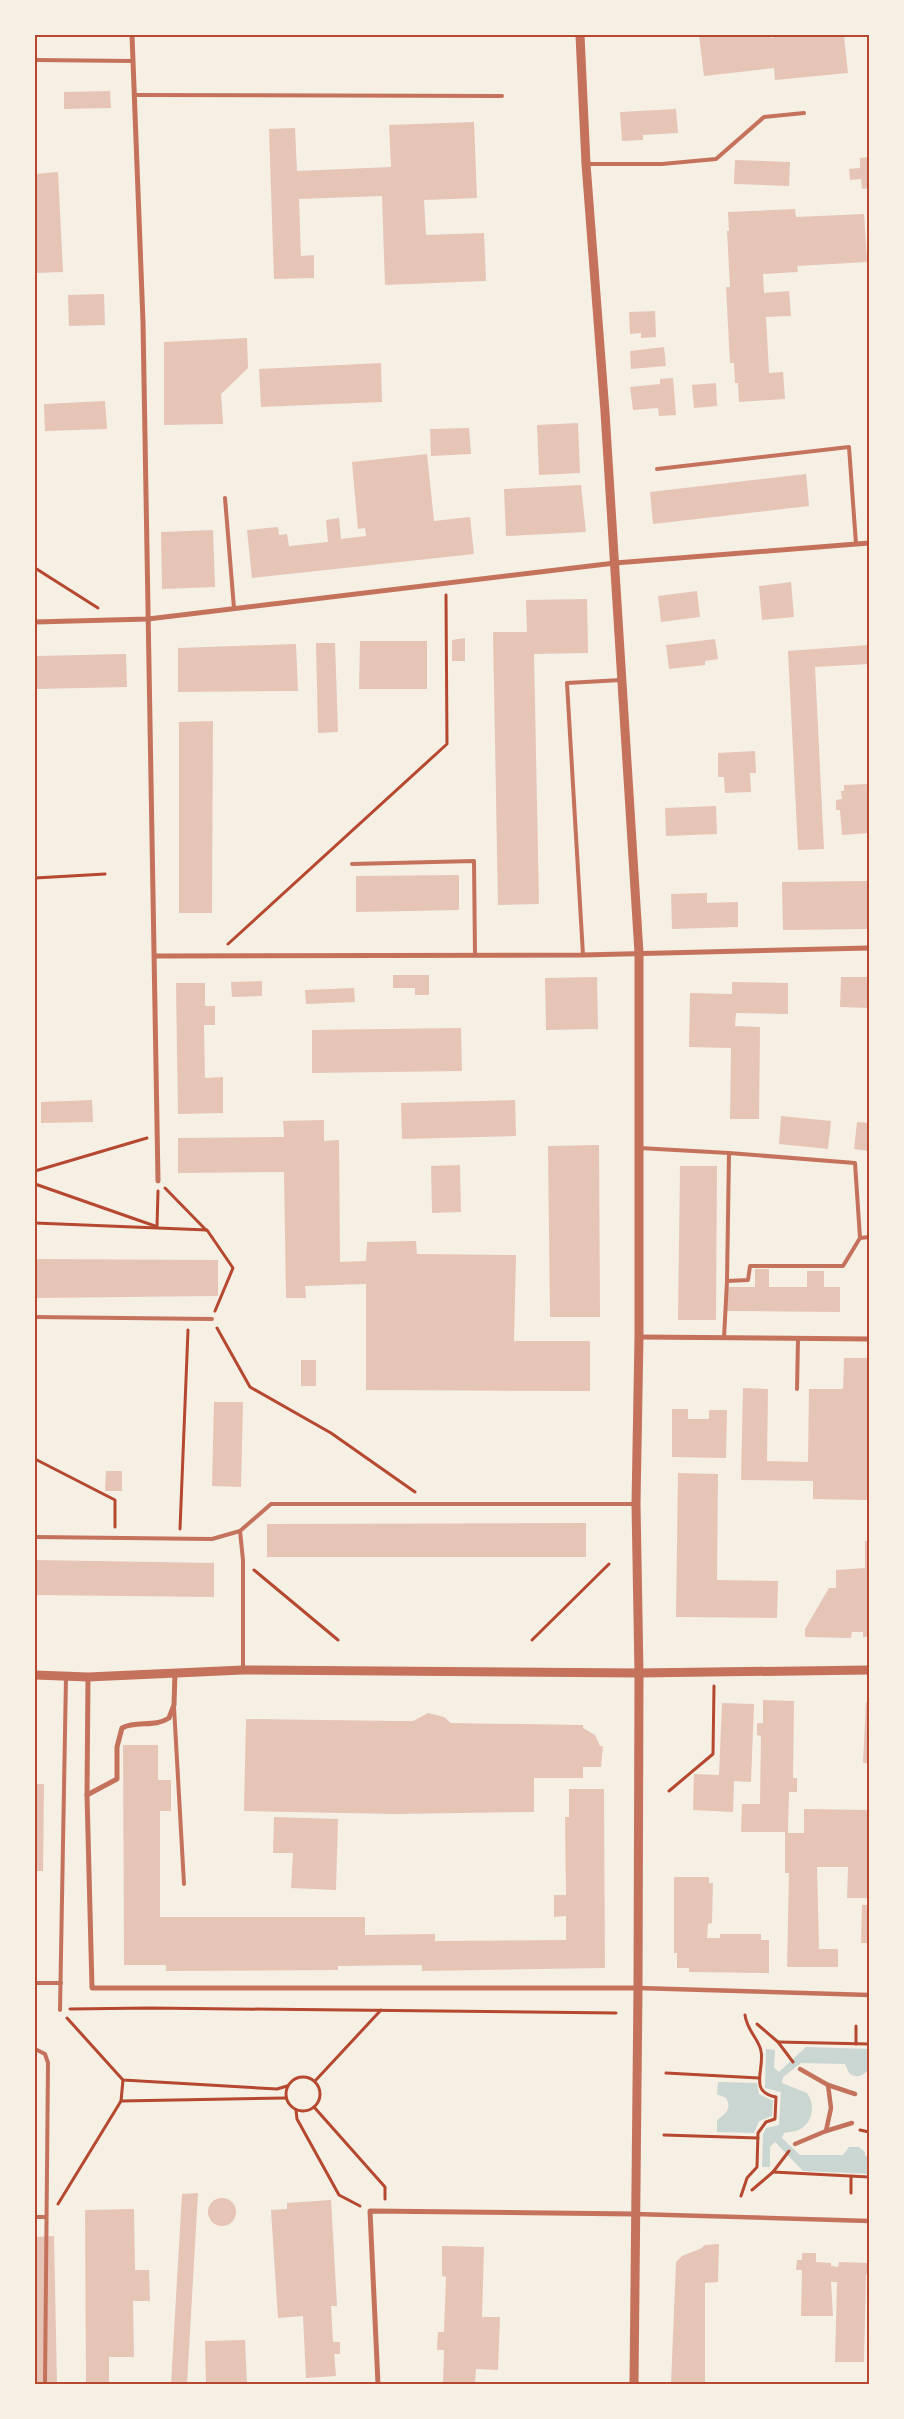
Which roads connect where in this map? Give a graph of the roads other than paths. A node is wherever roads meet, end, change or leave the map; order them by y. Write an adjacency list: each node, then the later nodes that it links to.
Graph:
1 (132, 35): 4 (street)
2 (580, 35): 8 (street)
3 (35, 60): 4 (lane)
4 (133, 61): 5 (street)
5 (135, 95): 6 (lane); 15 (street)
6 (502, 96)
7 (804, 113): 8 (lane)
8 (586, 164): 13 (street)
9 (657, 469): 12 (lane)
10 (225, 498): 14 (lane)
11 (869, 542): 12 (street)
12 (856, 544): 13 (street)
13 (614, 563): 14 (street); 17 (street)
14 (234, 608): 15 (street)
15 (148, 619): 16 (street); 23 (street)
16 (35, 622)
17 (623, 680): 20 (street); 22 (lane)
18 (352, 864): 21 (lane)
19 (869, 948): 20 (street)
20 (639, 953): 22 (street); 24 (street)
21 (475, 955): 22 (street); 23 (street)
22 (583, 955)
23 (155, 956): 26 (street)
24 (639, 1148): 25 (lane); 32 (street)
25 (730, 1153): 28 (lane); 29 (lane)
26 (158, 1181)
27 (869, 1237): 28 (lane)
28 (860, 1238): 29 (lane)
29 (727, 1281): 33 (lane)
30 (35, 1317): 31 (lane)
31 (212, 1319)
32 (639, 1337): 33 (street); 37 (street)
33 (724, 1338): 34 (street)
34 (798, 1339): 35 (street); 36 (lane)
35 (869, 1339)
36 (797, 1389)
37 (636, 1504): 38 (lane); 43 (street)
38 (240, 1531): 39 (lane); 40 (lane)
39 (35, 1537)
40 (243, 1670): 42 (street); 43 (street)
41 (869, 1670): 43 (street)
42 (175, 1672): 46 (street); 47 (street)
43 (638, 1673): 52 (street)
44 (35, 1675): 45 (street)
45 (66, 1675): 46 (street); 51 (lane)
46 (88, 1677): 48 (street)
47 (174, 1705): 48 (street); 49 (lane)
48 (87, 1795): 52 (street)
49 (184, 1884)
50 (35, 1983): 51 (lane)
51 (61, 1983): 54 (lane)
52 (638, 1988): 53 (street); 62 (street)
53 (869, 1995)
54 (60, 2010)
55 (35, 2050): 64 (lane)
56 (800, 2069): 57 (street)
57 (828, 2085): 58 (street); 60 (street)
58 (855, 2094)
59 (852, 2123): 60 (street)
60 (826, 2130): 61 (street)
61 (795, 2144)
62 (635, 2214): 65 (street); 67 (street); 68 (street)
63 (35, 2217): 64 (lane)
64 (45, 2217): 66 (lane)
65 (869, 2222)
66 (45, 2384)
67 (378, 2384)
68 (634, 2384)

